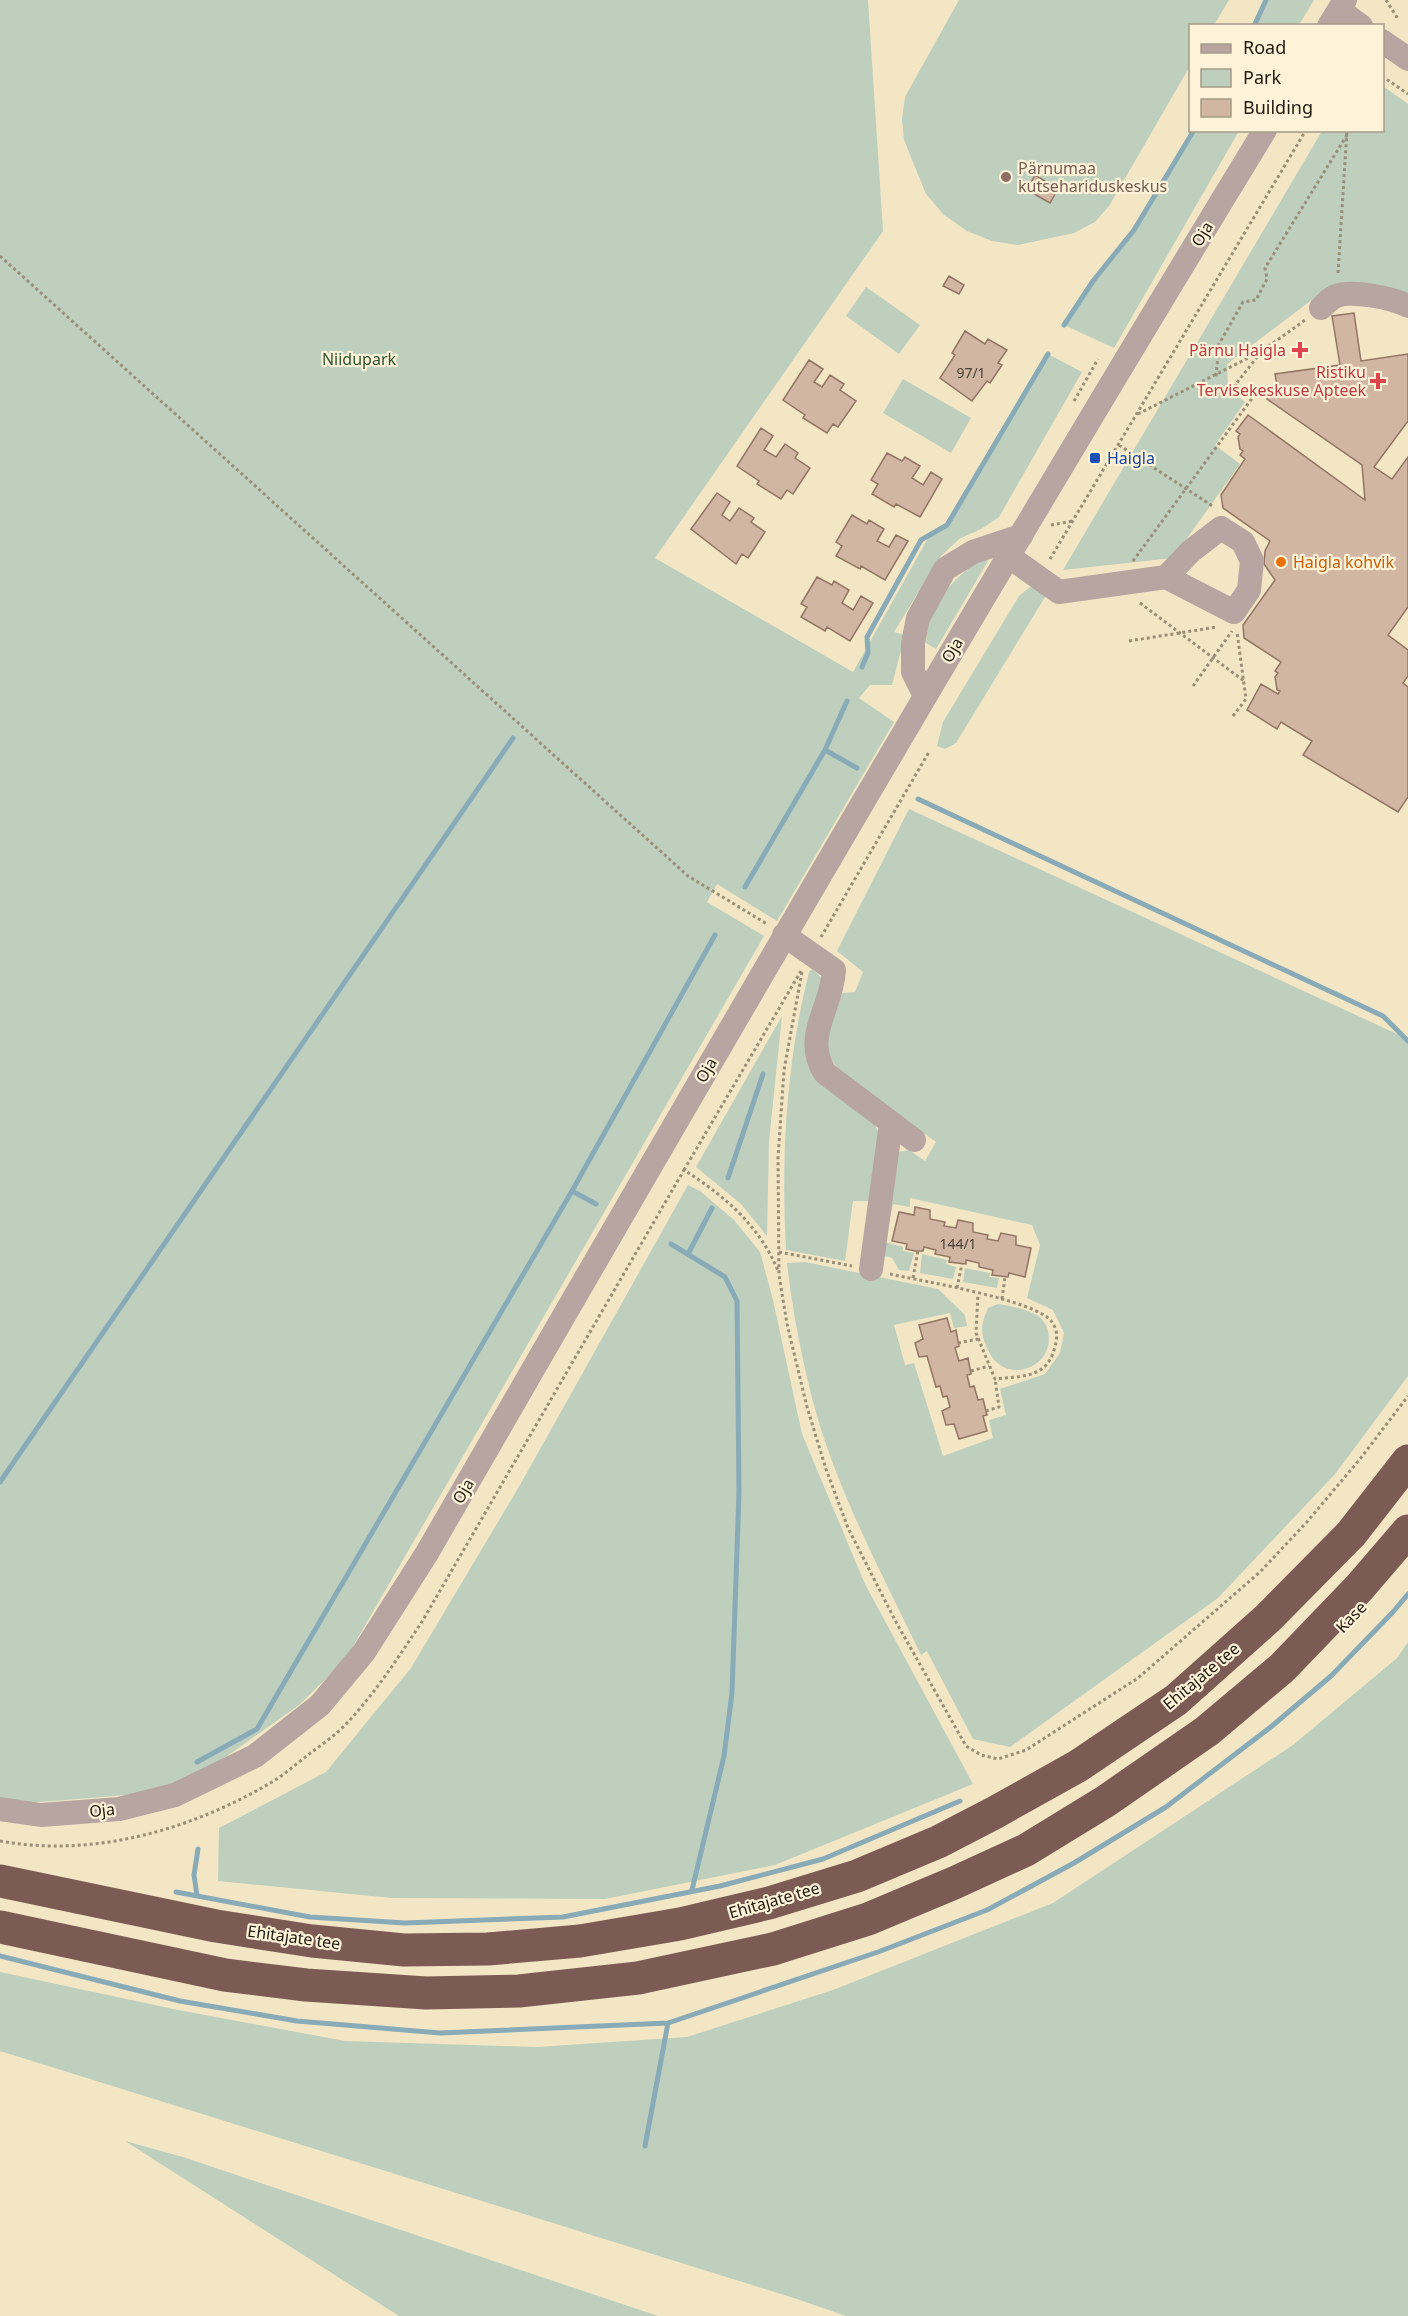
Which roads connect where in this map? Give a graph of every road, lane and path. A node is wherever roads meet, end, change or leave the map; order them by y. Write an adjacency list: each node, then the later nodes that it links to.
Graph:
1 (1386, 0): 3 (path)
2 (1338, 12): 4 (street)
3 (1398, 19)
4 (1358, 24)
5 (1384, 41): 6 (street)
6 (1408, 59)
7 (1384, 77): 8 (path)
8 (1408, 94)
9 (1264, 132): 24 (street, Oja)
10 (1305, 132): 19 (path)
11 (1347, 133): 13 (path); 17 (path)
12 (0, 256): 38 (path)
13 (1328, 302): 14 (street); 15 (path)
14 (1408, 306)
15 (1262, 351): 17 (path); 21 (path)
16 (1098, 358): 18 (path)
17 (1216, 376): 19 (path)
18 (1070, 409)
19 (1137, 415): 20 (path)
20 (1119, 445): 21 (path); 22 (path)
21 (1186, 488): 23 (path); 29 (path)
22 (1073, 521): 24 (path); 26 (path)
23 (1221, 528): 28 (street); 30 (street)
24 (1023, 539): 29 (street); 36 (street, Oja); 36 (street)
25 (1045, 556): 26 (path)
26 (1048, 561): 27 (path)
27 (1052, 566)
28 (1166, 576): 29 (street); 30 (street)
29 (1116, 585): 31 (path)
30 (1235, 619): 31 (path); 33 (path); 34 (path)
31 (1181, 632): 32 (path); 33 (path)
32 (1128, 641)
33 (1213, 657): 34 (path); 35 (path)
34 (1244, 681): 37 (path)
35 (1193, 687)
36 (925, 696): 38 (street, Oja)
37 (1233, 716)
38 (784, 935): 40 (street); 62 (street, Oja)
39 (803, 967): 43 (path)
40 (891, 1123): 41 (street); 45 (street)
41 (914, 1140)
42 (918, 1250): 47 (path)
43 (779, 1252): 45 (path); 56 (path)
44 (962, 1264): 48 (path)
45 (871, 1269): 47 (path)
46 (1005, 1277): 50 (path)
47 (913, 1279): 48 (path)
48 (957, 1289): 49 (path)
49 (978, 1294): 50 (path); 51 (path)
50 (1002, 1299): 55 (path)
51 (978, 1339): 52 (path); 53 (path)
52 (958, 1343)
53 (989, 1365): 54 (path); 55 (path)
54 (970, 1371)
55 (995, 1379): 57 (path)
56 (1408, 1395)
57 (986, 1411)
58 (1408, 1461): 63 (highway, Ehitajate tee)
59 (1408, 1531): 61 (highway)
60 (1408, 1553): 61 (street, Kase)
61 (1282, 1668): 64 (highway)
62 (0, 1809)
63 (0, 1881)
64 (0, 1927)

